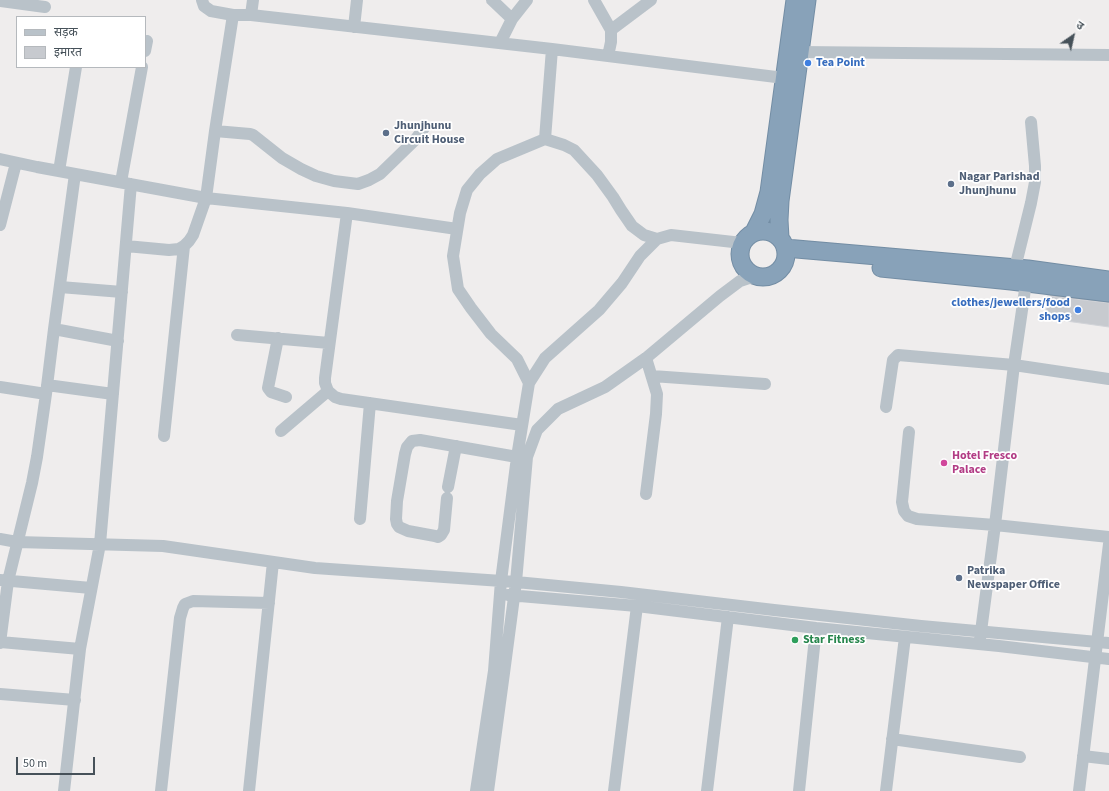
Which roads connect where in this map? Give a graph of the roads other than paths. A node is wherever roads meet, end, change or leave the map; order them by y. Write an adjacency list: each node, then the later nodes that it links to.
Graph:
1 (202, 0): 12 (street)
2 (253, 0): 13 (street)
3 (357, 0): 15 (street)
4 (492, 0): 14 (street)
5 (527, 0): 14 (street)
6 (594, 0): 16 (street)
7 (650, 0): 16 (street)
8 (795, 0): 24 (highway)
9 (808, 0): 19 (highway)
10 (0, 1): 11 (street)
11 (45, 7)
12 (233, 15): 13 (street); 27 (street)
13 (250, 15): 15 (street)
14 (512, 19): 17 (street)
15 (354, 27): 17 (street)
16 (611, 30): 21 (street)
17 (500, 43): 18 (street)
18 (552, 49): 21 (street); 28 (street)
19 (800, 52): 20 (street); 42 (highway)
20 (1109, 55)
21 (608, 56): 24 (street)
22 (76, 68): 31 (street)
23 (142, 68): 33 (street)
24 (784, 78): 38 (highway)
25 (1031, 122): 43 (street)
26 (424, 128): 27 (street)
27 (215, 131): 34 (street)
28 (545, 139): 37 (street); 39 (street)
29 (0, 159): 30 (street)
30 (16, 163): 31 (street); 36 (street)
31 (59, 171): 32 (street)
32 (75, 174): 33 (street); 46 (street)
33 (126, 183): 34 (street); 40 (street)
34 (206, 198): 35 (street); 41 (street)
35 (347, 213): 37 (street); 53 (street)
36 (0, 225)
37 (457, 229): 58 (street)
38 (748, 237): 39 (street); 42 (highway); 44 (highway)
39 (657, 239): 58 (street)
40 (126, 246): 41 (street); 47 (street)
41 (184, 246): 70 (street)
42 (784, 248): 43 (highway); 44 (highway)
43 (1023, 273): 45 (highway); 48 (highway); 55 (street)
44 (755, 276): 54 (street)
45 (1109, 280)
46 (60, 287): 47 (street); 49 (street)
47 (122, 292): 52 (street)
48 (1109, 293)
49 (54, 329): 52 (street); 61 (street)
50 (237, 335): 51 (street)
51 (278, 338): 53 (street); 64 (street)
52 (118, 341): 63 (street)
53 (329, 343): 62 (street)
54 (646, 358): 56 (street); 84 (street)
55 (1014, 365): 57 (street); 66 (street); 75 (street)
56 (652, 376): 59 (street); 73 (street)
57 (1109, 379)
58 (529, 383): 67 (street)
59 (765, 384)
60 (0, 387): 61 (street)
61 (46, 390): 63 (street); 78 (street)
62 (328, 391): 65 (street); 68 (street)
63 (113, 394): 79 (street)
64 (286, 397)
65 (370, 403): 67 (street); 74 (street)
66 (886, 407)
67 (522, 425): 72 (street)
68 (281, 430)
69 (909, 432): 75 (street)
70 (164, 436)
71 (456, 446): 71 (street); 72 (street)
72 (517, 457): 83 (street)
73 (646, 494)
74 (360, 519)
75 (995, 525): 76 (street); 92 (street)
76 (1109, 538)
77 (0, 539): 78 (street)
78 (17, 542): 79 (street); 82 (street)
79 (100, 544): 81 (street); 85 (street)
80 (1109, 544): 95 (street)
81 (273, 562): 83 (street); 88 (street)
82 (4, 580): 85 (street); 94 (street)
83 (501, 581): 84 (street); 86 (street)
84 (516, 582): 87 (street); 92 (street)
85 (92, 588): 97 (street)
86 (500, 594): 87 (street); 109 (street)
87 (514, 595): 89 (street); 110 (street)
88 (269, 603): 107 (street); 108 (street)
89 (637, 606): 90 (street); 111 (street)
90 (728, 617): 91 (street); 112 (street)
91 (816, 628): 93 (street); 113 (street)
92 (981, 631): 95 (street); 96 (street)
93 (905, 637): 96 (street); 102 (street)
94 (0, 642): 97 (street)
95 (1103, 643): 98 (street)
96 (979, 644): 98 (street)
97 (80, 649): 101 (street)
98 (1095, 658): 99 (street); 103 (street)
99 (1109, 659)
100 (0, 694): 101 (street)
101 (75, 700): 106 (street)
102 (892, 739): 104 (street); 114 (street)
103 (1083, 756): 105 (street); 115 (street)
104 (1020, 757)
105 (1109, 759)
106 (64, 791)
107 (161, 791)
108 (249, 791)
109 (476, 791)
110 (488, 791)
111 (614, 791)
112 (707, 791)
113 (799, 791)
114 (886, 791)
115 (1079, 791)

